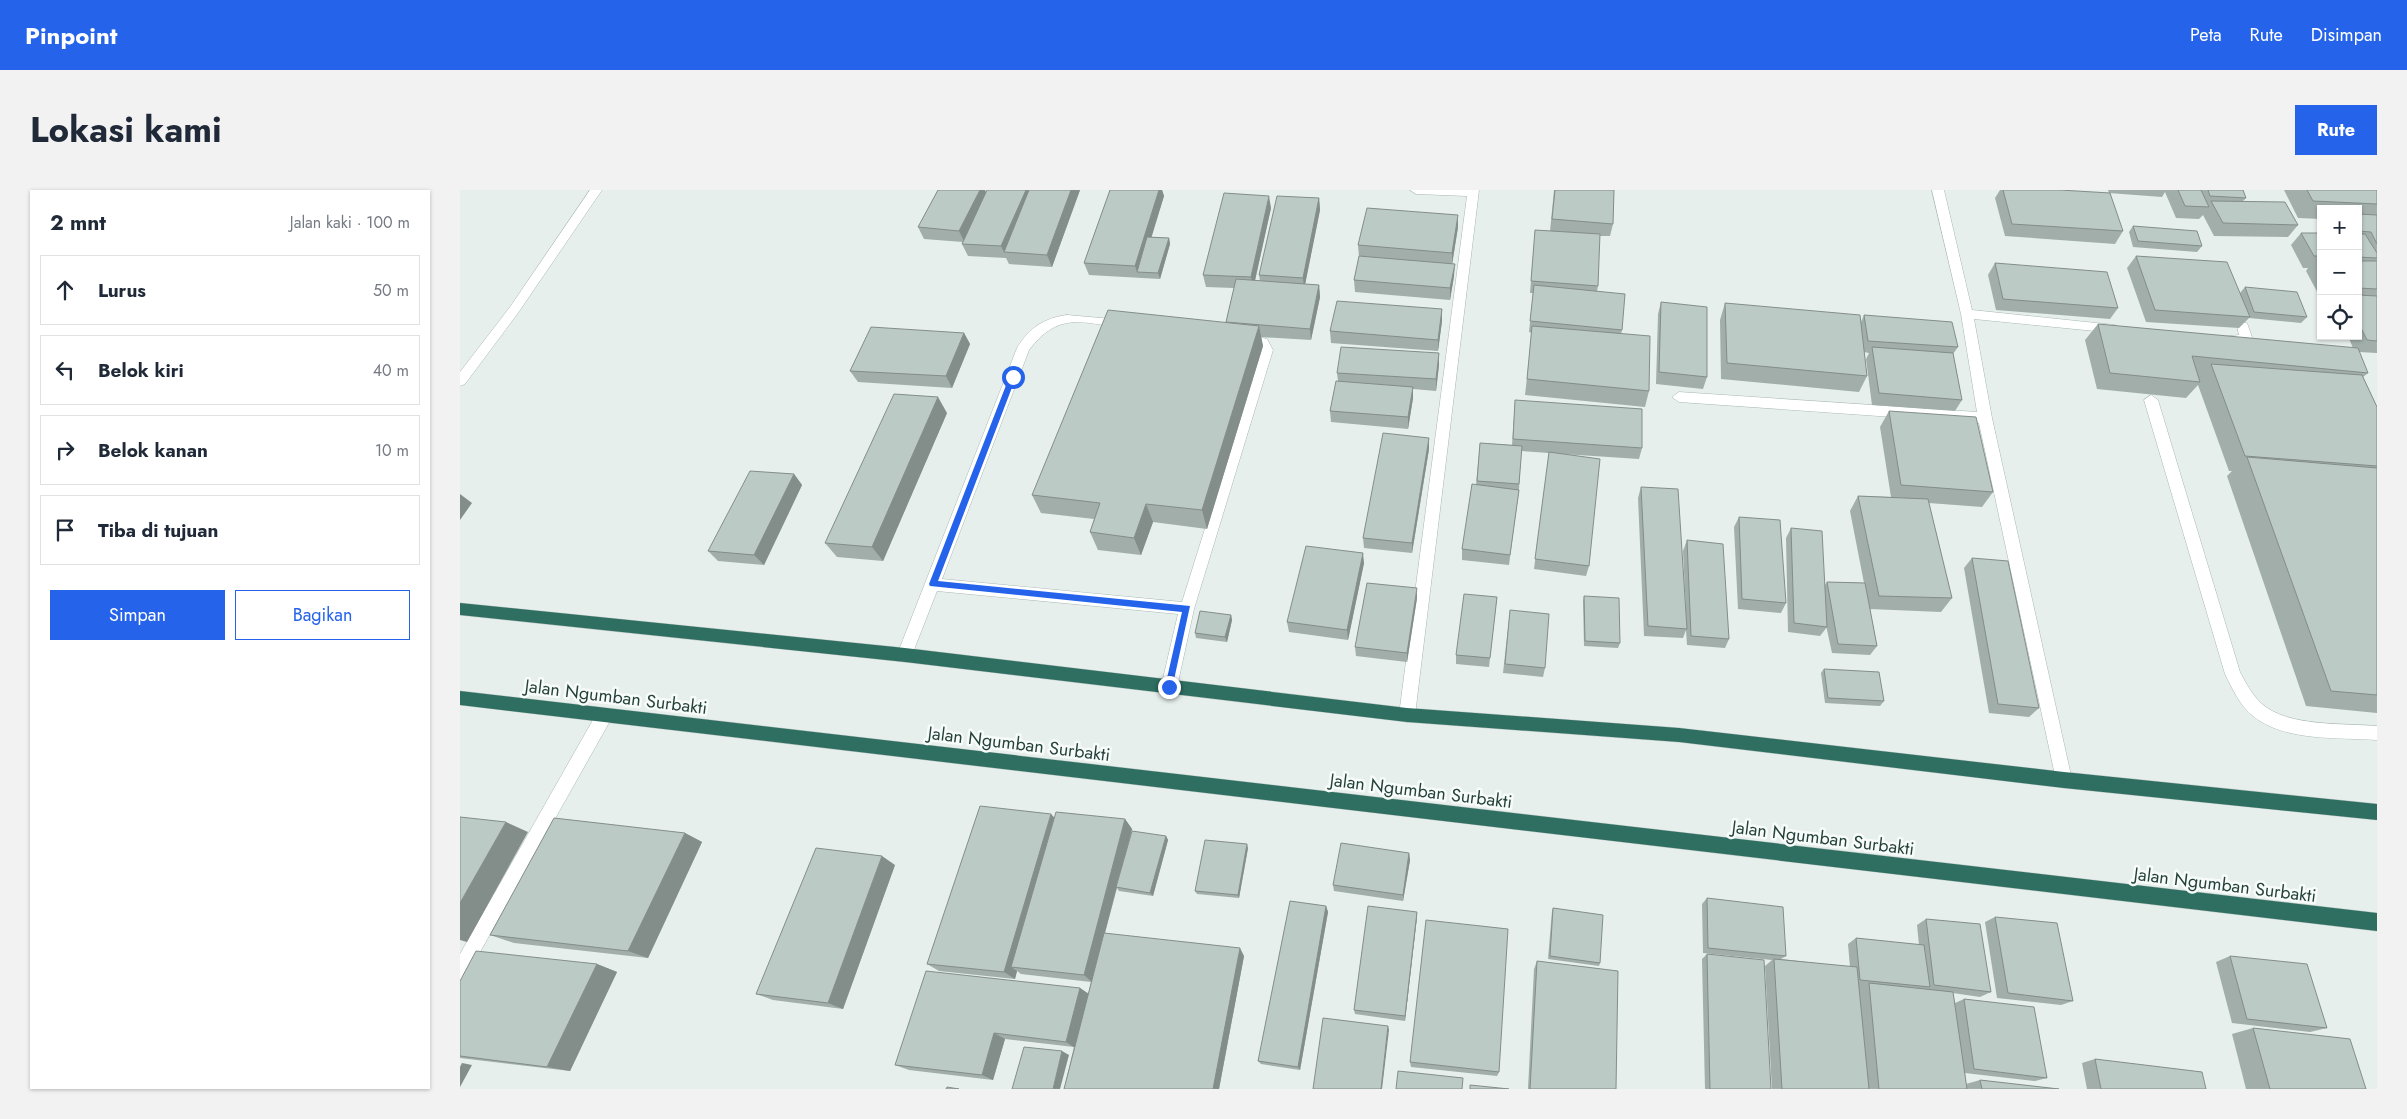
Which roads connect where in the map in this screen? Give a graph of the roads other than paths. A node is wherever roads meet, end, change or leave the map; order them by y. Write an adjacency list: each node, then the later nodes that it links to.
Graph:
1 (596, 190): 11 (street)
2 (1416, 190): 4 (street)
3 (1938, 190): 5 (street)
4 (1473, 191): 21 (street)
5 (1967, 314): 8 (street); 14 (street)
6 (1136, 325): 15 (street)
7 (2243, 326): 10 (street)
8 (2125, 330)
9 (1229, 336): 17 (street)
10 (2214, 339)
11 (460, 381)
12 (1680, 398): 14 (street)
13 (2151, 400): 23 (street)
14 (1985, 418): 24 (street)
15 (933, 584): 17 (street); 18 (street)
16 (460, 609): 18 (highway)
17 (1187, 609): 19 (street)
18 (905, 655): 19 (highway)
19 (1169, 687): 21 (highway)
20 (460, 698): 22 (highway, Jalan Ngumban Surbakti)
21 (1407, 715): 24 (highway)
22 (604, 716): 26 (highway, Jalan Ngumban Surbakti); 27 (street)
23 (2377, 733)
24 (2064, 780): 25 (highway)
25 (2377, 812)
26 (2377, 922)
27 (460, 971)

